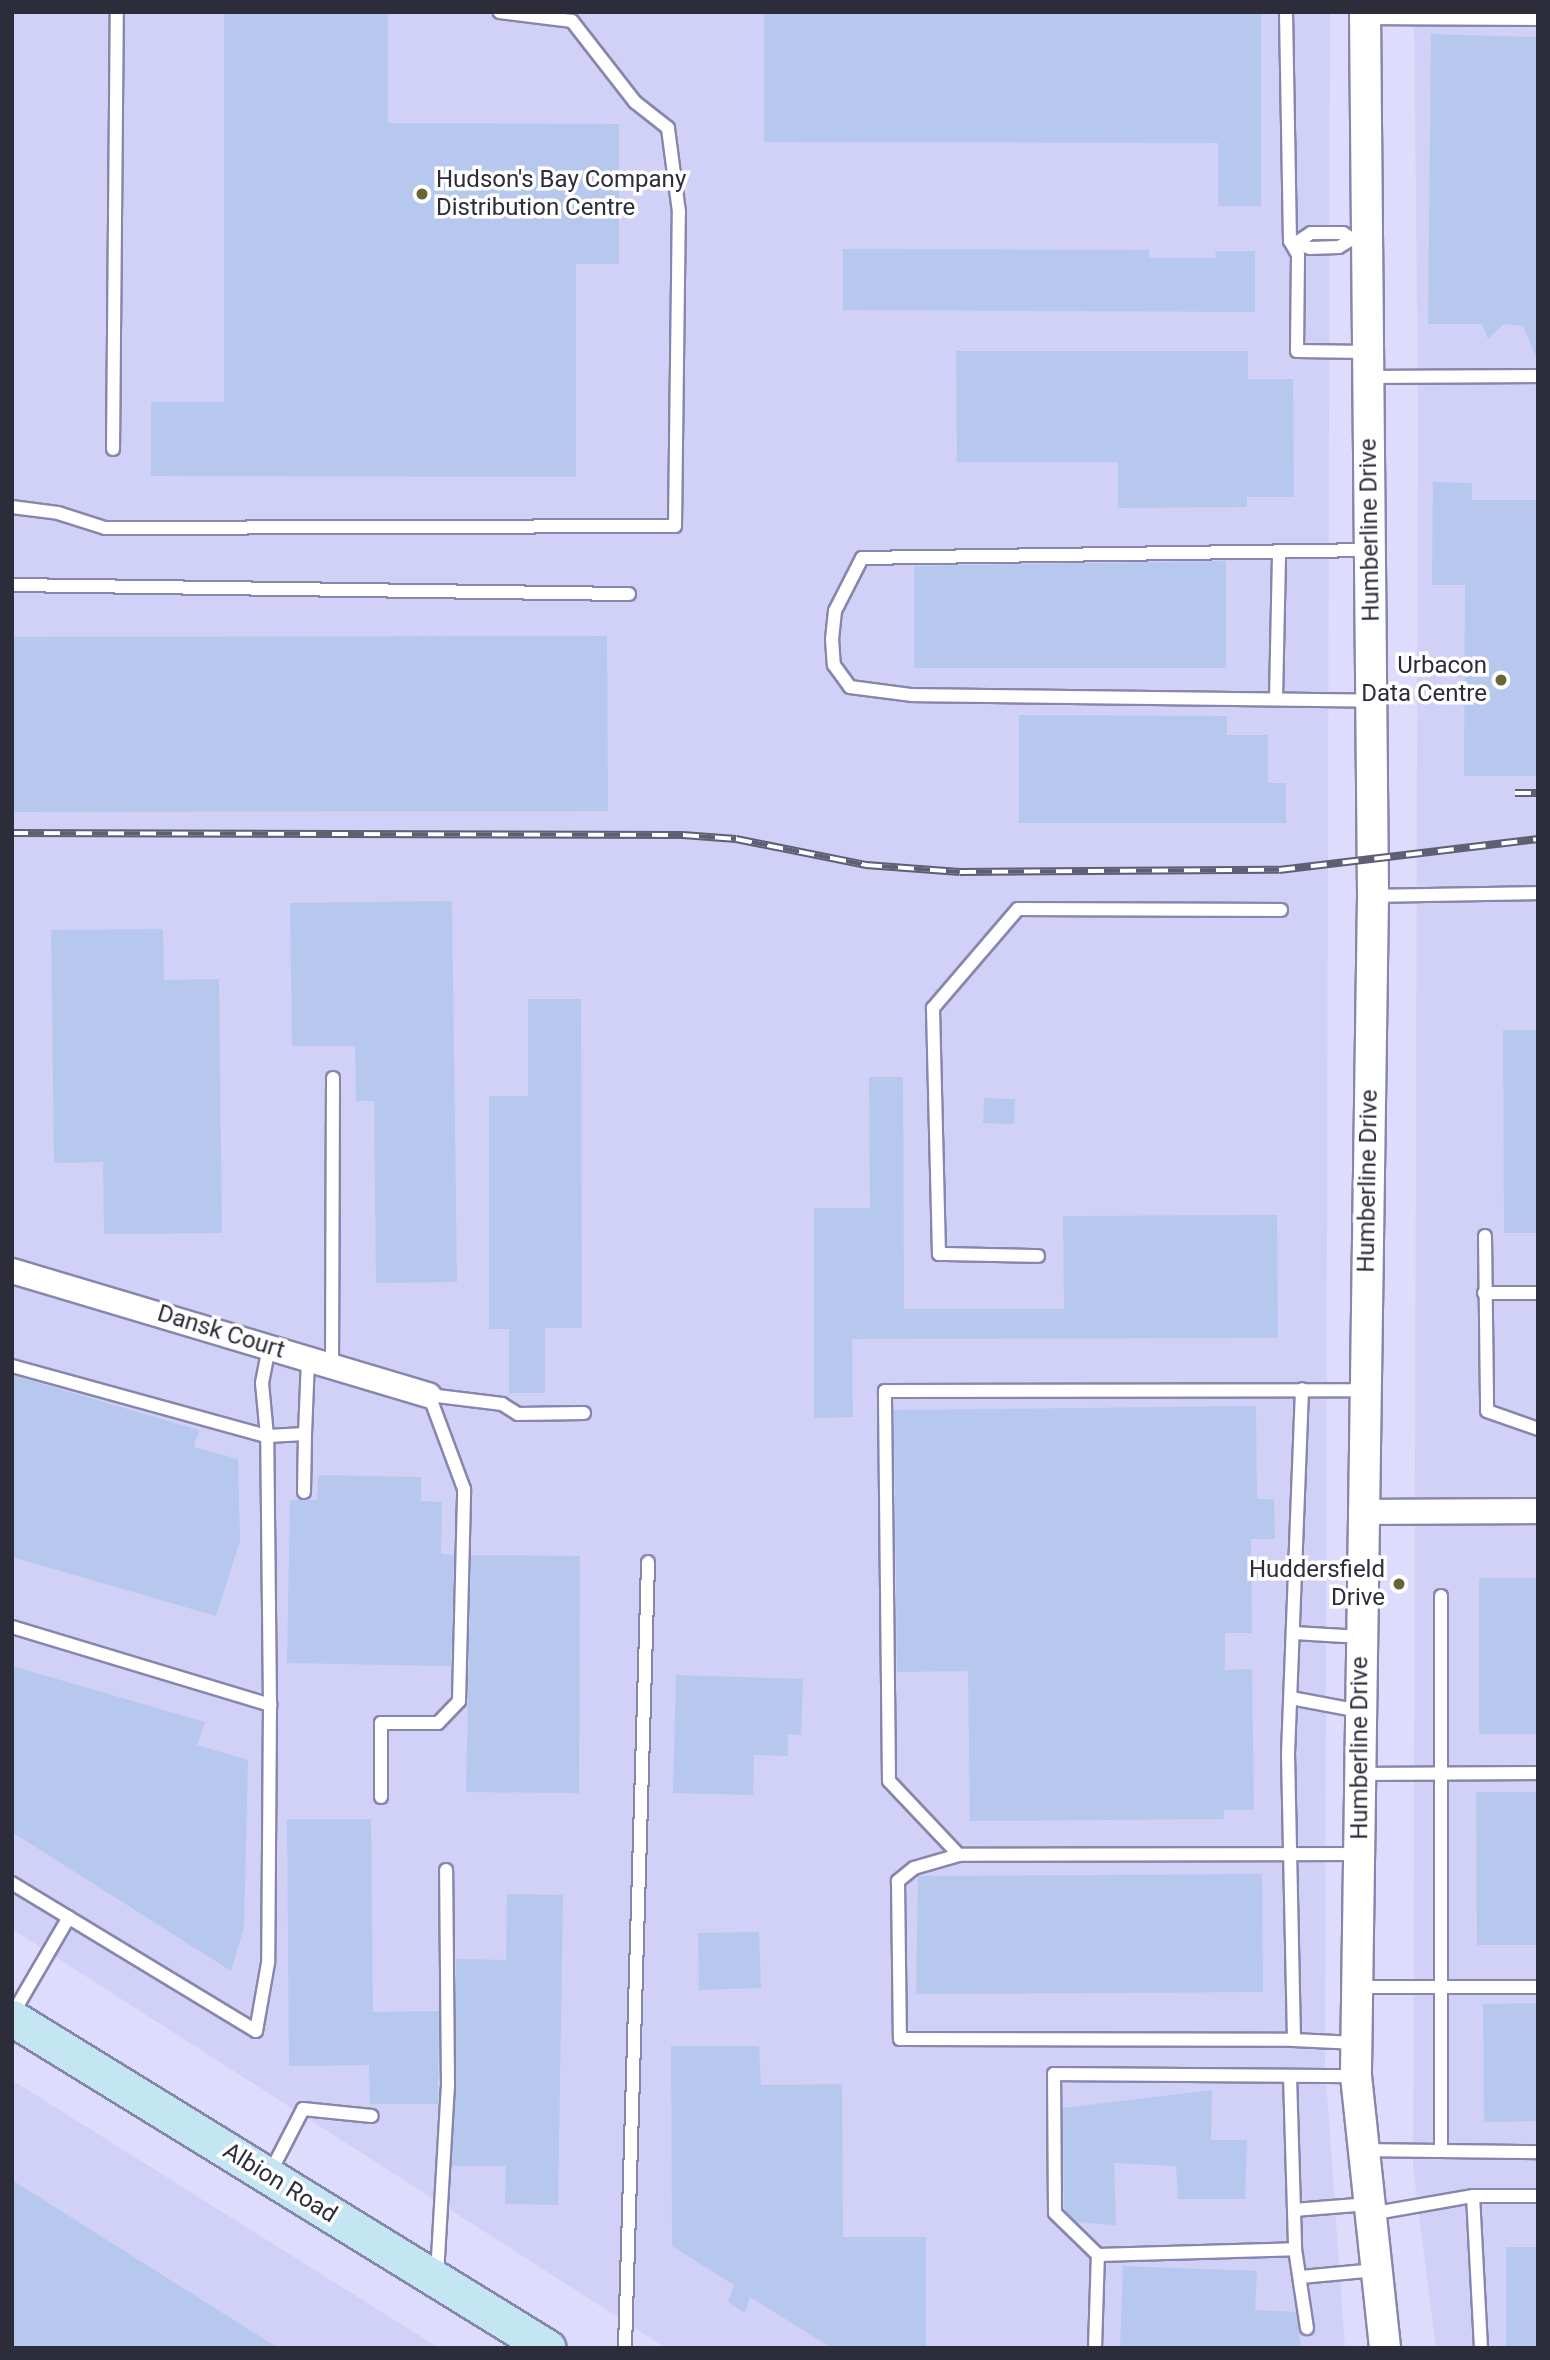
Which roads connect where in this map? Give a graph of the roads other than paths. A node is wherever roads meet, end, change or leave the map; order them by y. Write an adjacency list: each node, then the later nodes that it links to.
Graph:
1 (117, 12): 10 (lane)
2 (500, 12): 11 (lane)
3 (1286, 12): 7 (lane)
4 (1365, 15): 5 (lane); 6 (street, Humberline Drive)
5 (1538, 19)
6 (1360, 239): 7 (lane); 8 (street, Humberline Drive)
7 (1295, 241): 8 (lane)
8 (1369, 364): 9 (lane); 12 (street, Humberline Drive)
9 (1538, 376)
10 (113, 449)
11 (12, 507)
12 (1370, 550): 13 (lane); 17 (street, Humberline Drive)
13 (1279, 552): 16 (lane); 16 (lane)
14 (12, 584): 15 (lane)
15 (629, 594)
16 (1276, 699): 17 (lane)
17 (1372, 701): 19 (street, Humberline Drive)
18 (1538, 893): 19 (lane)
19 (1373, 896): 32 (street, Humberline Drive)
20 (1281, 910): 23 (lane)
21 (333, 1078): 30 (lane)
22 (1485, 1236): 25 (lane)
23 (1038, 1256)
24 (12, 1271): 27 (street, Dansk Court)
25 (1484, 1293): 26 (lane); 35 (lane)
26 (1538, 1293)
27 (269, 1346): 28 (street, Dansk Court); 37 (lane)
28 (308, 1359): 30 (street, Dansk Court); 36 (lane)
29 (12, 1366): 37 (lane)
30 (332, 1366): 33 (street, Dansk Court)
31 (1302, 1389): 32 (lane); 44 (lane); 55 (lane)
32 (1364, 1390): 39 (street, Humberline Drive)
33 (429, 1395): 34 (lane); 52 (lane)
34 (584, 1413)
35 (1538, 1429)
36 (305, 1434): 37 (lane); 38 (lane)
37 (267, 1436): 47 (lane)
38 (304, 1492)
39 (1361, 1511): 40 (street); 45 (street, Humberline Drive)
40 (1538, 1511)
41 (648, 1562): 83 (lane)
42 (1441, 1596): 51 (lane)
43 (12, 1627): 47 (lane)
44 (1294, 1633): 45 (lane); 46 (lane)
45 (1361, 1637): 48 (street, Humberline Drive)
46 (1291, 1698): 48 (lane); 53 (lane)
47 (270, 1705): 58 (lane)
48 (1360, 1712): 50 (street, Humberline Drive)
49 (1538, 1773): 51 (lane)
50 (1359, 1774): 51 (lane); 54 (street, Humberline Drive)
51 (1441, 1774): 60 (lane)
52 (381, 1797)
53 (1290, 1854): 54 (lane); 55 (lane); 63 (lane)
54 (1359, 1854): 59 (street, Humberline Drive)
55 (959, 1855): 63 (lane)
56 (446, 1870): 80 (lane)
57 (12, 1883): 58 (lane)
58 (69, 1917): 62 (lane)
59 (1357, 1987): 60 (lane); 64 (street, Humberline Drive)
60 (1440, 1987): 61 (lane); 69 (lane)
61 (1538, 1987)
62 (12, 2016): 71 (main road, Albion Road)
63 (1294, 2040): 64 (lane)
64 (1356, 2043): 66 (street, Humberline Drive)
65 (1290, 2076): 66 (lane); 75 (lane); 77 (lane)
66 (1356, 2076): 68 (street, Humberline Drive)
67 (372, 2116): 71 (lane)
68 (1363, 2150): 69 (lane); 74 (street, Humberline Drive)
69 (1441, 2150): 70 (lane)
70 (1538, 2151)
71 (269, 2175): 80 (main road, Albion Road)
72 (1474, 2196): 73 (lane); 74 (lane); 86 (lane)
73 (1538, 2196)
74 (1370, 2209): 75 (lane); 78 (street, Humberline Drive)
75 (1294, 2210): 76 (lane)
76 (1295, 2249): 77 (lane); 79 (lane)
77 (1098, 2255): 84 (lane)
78 (1376, 2270): 79 (lane); 85 (street, Humberline Drive)
79 (1301, 2277): 81 (lane)
80 (437, 2279): 82 (main road, Albion Road)
81 (1307, 2328)
82 (548, 2348)
83 (625, 2348)
84 (1095, 2348)
85 (1385, 2348)
86 (1481, 2348)

